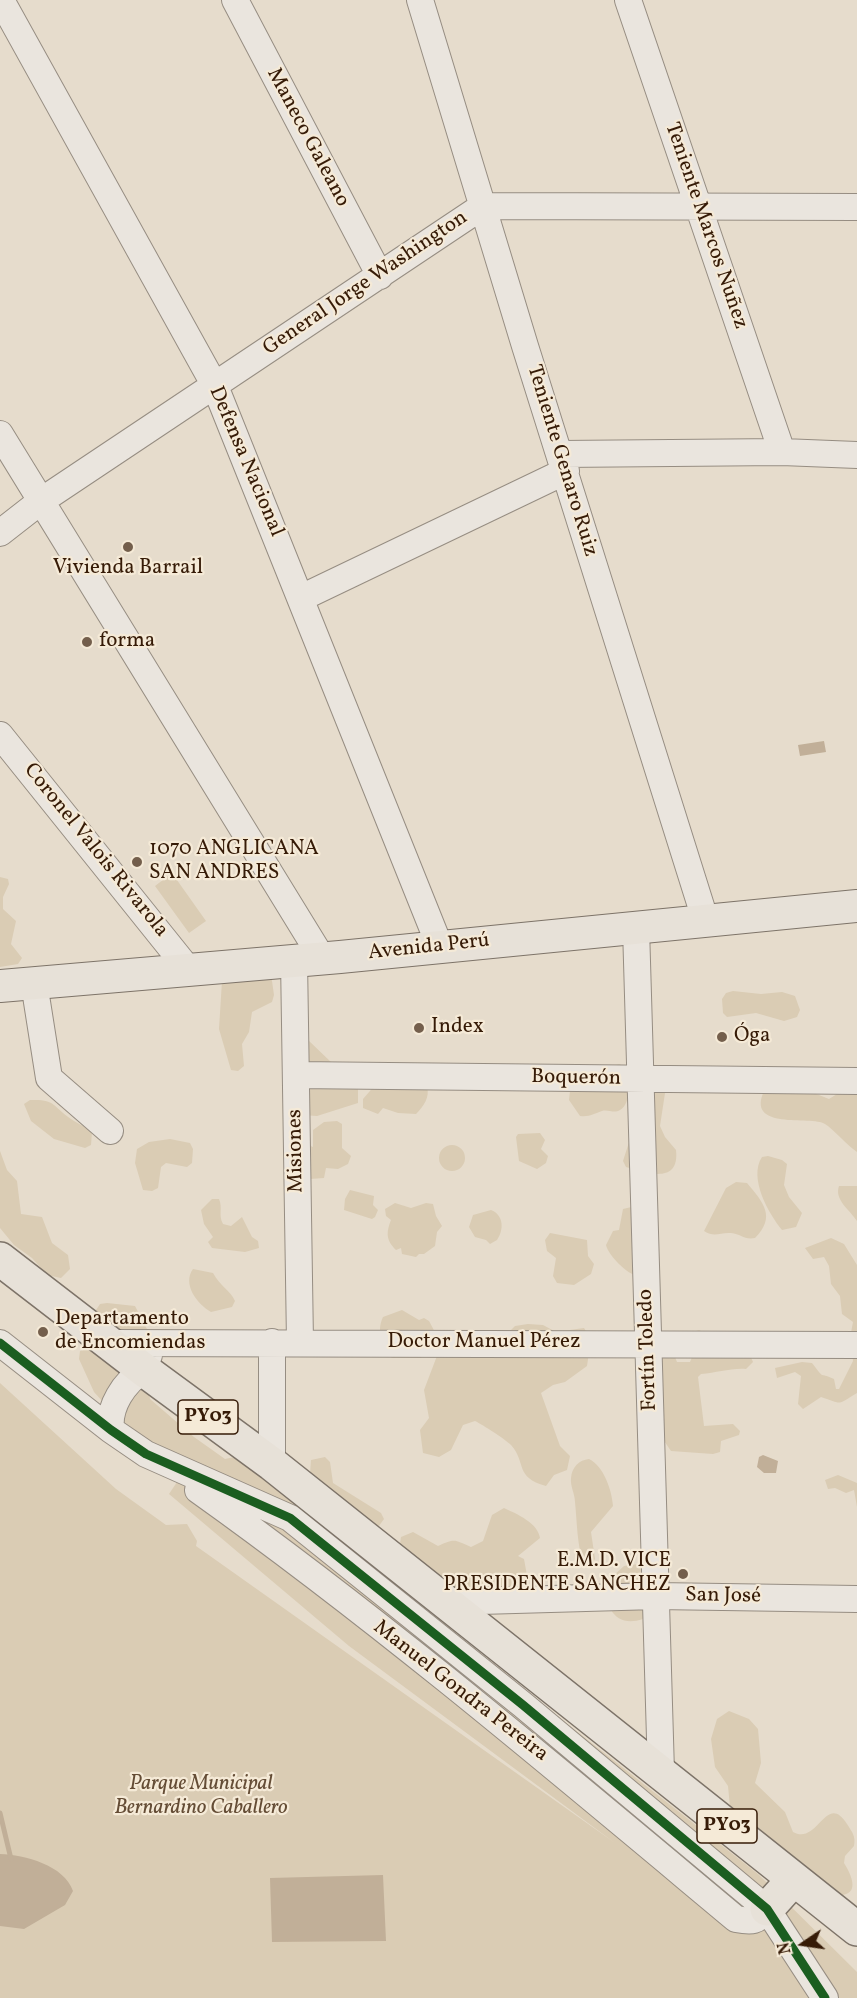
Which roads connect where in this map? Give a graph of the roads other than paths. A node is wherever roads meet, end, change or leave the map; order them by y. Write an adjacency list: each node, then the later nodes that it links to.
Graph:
1 (1, 0): 9 (street, Defensa Nacional)
2 (235, 0): 8 (street, Maneco Galeano)
3 (420, 0): 5 (street, Teniente Genaro Ruiz)
4 (628, 0): 6 (street, Teniente Marcos Nuñez)
5 (483, 206): 6 (street, General Jorge Washington); 8 (street, General Jorge Washington); 13 (street, Teniente Genaro Ruiz)
6 (700, 206): 7 (street, General Jorge Washington); 11 (street, Teniente Marcos Nuñez)
7 (857, 207)
8 (380, 276): 9 (street, General Jorge Washington)
9 (215, 386): 14 (street, General Jorge Washington); 16 (street, Defensa Nacional)
10 (0, 434): 14 (street)
11 (782, 452): 12 (street); 13 (street)
12 (857, 455)
13 (563, 463): 16 (street); 19 (street, Teniente Genaro Ruiz)
14 (41, 501): 15 (street, General Jorge Washington); 22 (street)
15 (0, 533)
16 (301, 598): 21 (street, Defensa Nacional)
17 (0, 735): 23 (street, Coronel Valois Rivarola)
18 (857, 906): 19 (main road, Avenida Perú)
19 (706, 922): 20 (main road, Avenida Perú)
20 (636, 928): 21 (main road, Avenida Perú); 27 (street, Fortín Toledo)
21 (440, 947): 22 (main road, Avenida Perú)
22 (308, 959): 23 (main road, Avenida Perú); 26 (street, Misiones)
23 (188, 969): 24 (main road, Avenida Perú)
24 (34, 983): 25 (main road, Avenida Perú); 29 (street)
25 (0, 986)
26 (296, 1075): 27 (street, Boquerón); 33 (street, Misiones)
27 (641, 1079): 28 (street, Boquerón); 36 (street, Fortín Toledo)
28 (857, 1082)
29 (110, 1131)
30 (0, 1259): 35 (highway, PY03)
31 (171, 1342): 32 (street, Doctor Manuel Pérez); 35 (street, Doctor Manuel Pérez); 38 (street)
32 (272, 1342): 33 (street, Doctor Manuel Pérez); 40 (street)
33 (300, 1342): 36 (street, Doctor Manuel Pérez)
34 (0, 1343): 39 (street)
35 (111, 1343): 38 (highway, PY03)
36 (649, 1344): 37 (street, Doctor Manuel Pérez); 41 (street, Fortín Toledo)
37 (857, 1345)
38 (144, 1370): 39 (street); 40 (highway, PY03)
39 (111, 1430): 46 (street)
40 (272, 1464): 43 (highway, PY03)
41 (656, 1596): 42 (street, San José); 43 (street, San José); 44 (street, Fortín Toledo)
42 (857, 1599)
43 (445, 1602): 44 (highway, PY03)
44 (661, 1772): 45 (highway, PY03)
45 (793, 1880): 46 (highway); 47 (highway, PY03)
46 (767, 1909): 48 (street)
47 (857, 1929)
48 (825, 1998)

